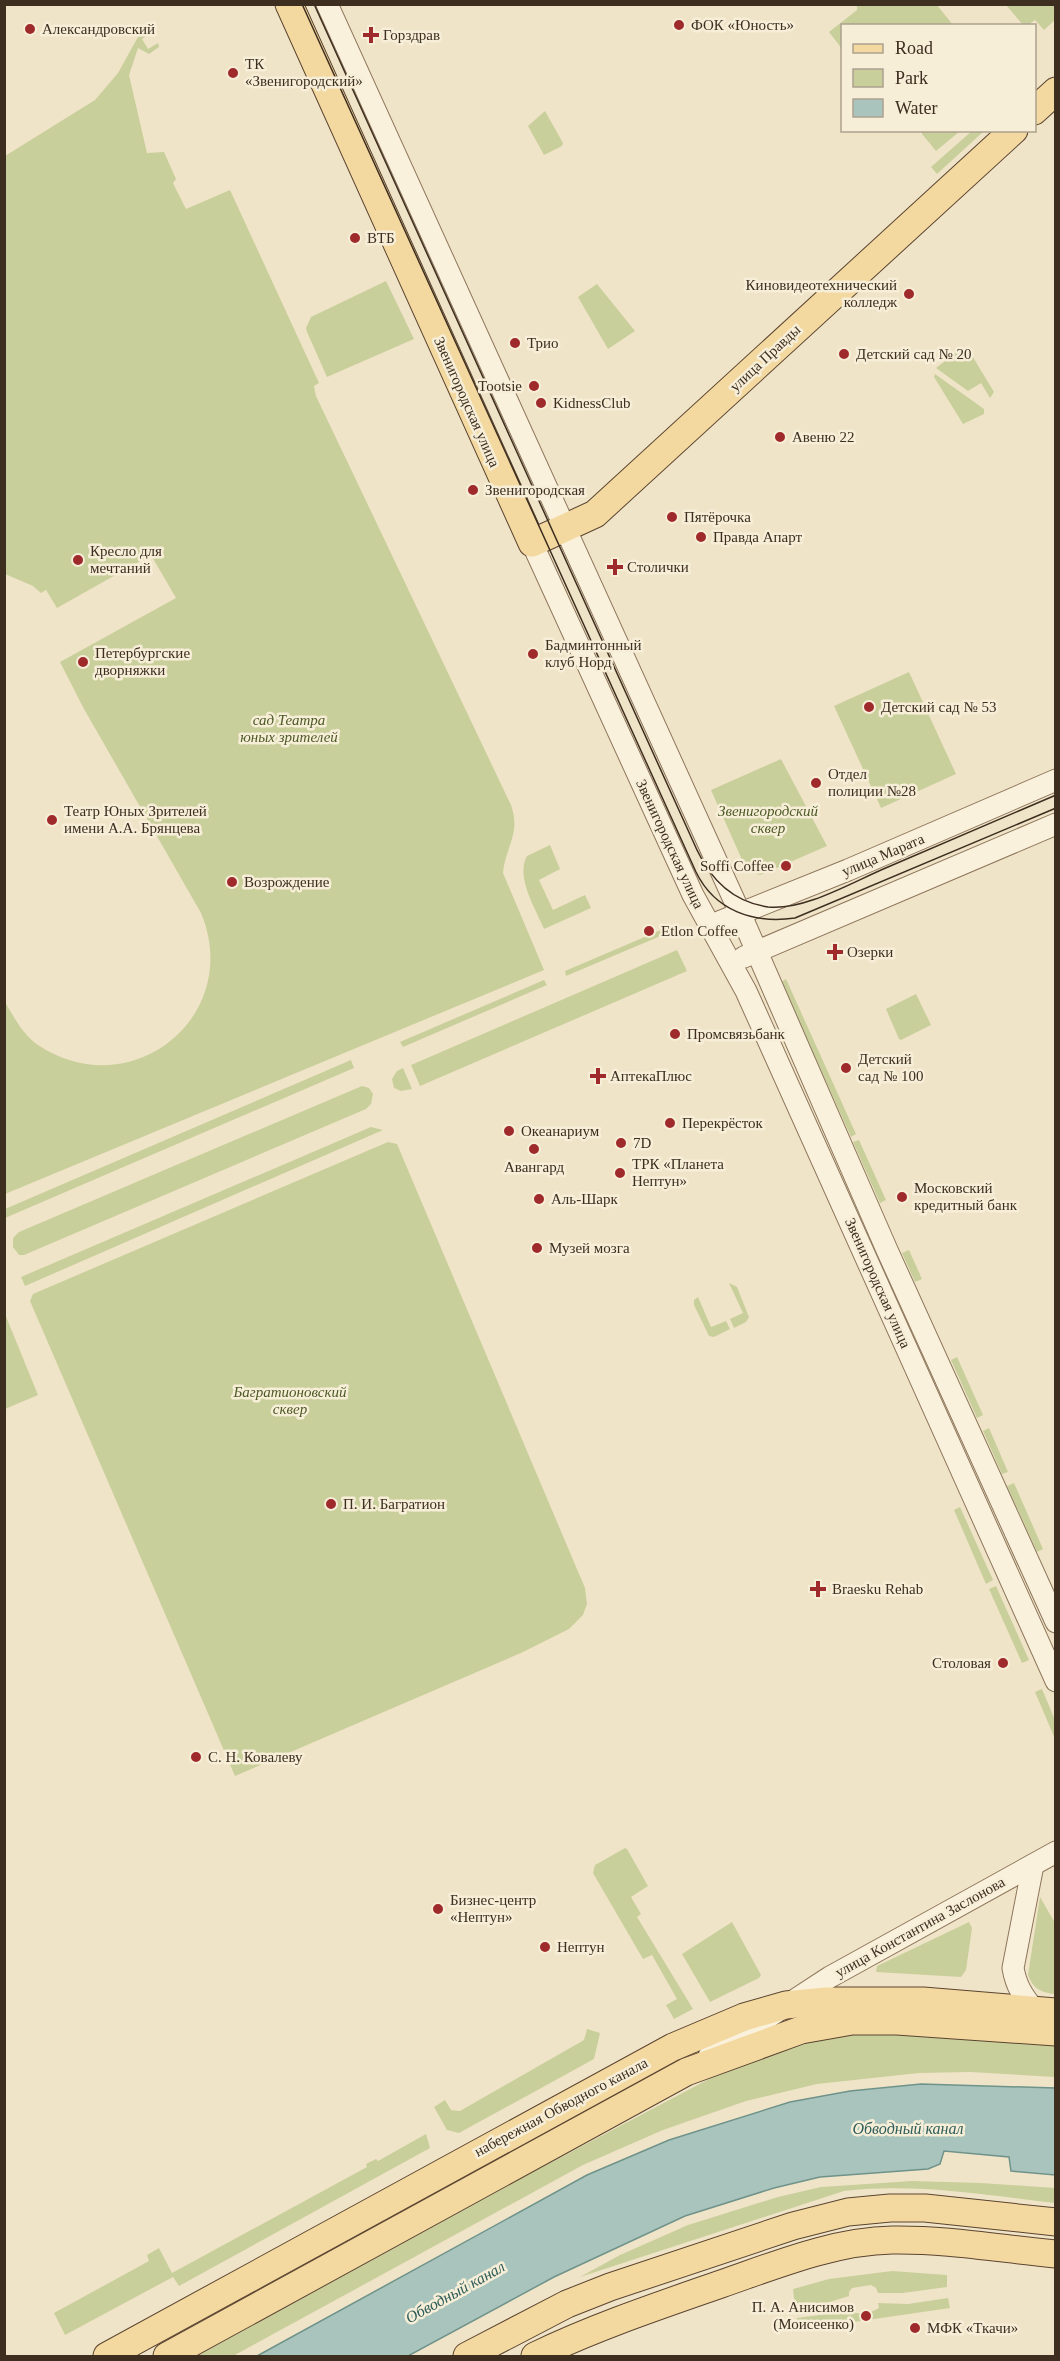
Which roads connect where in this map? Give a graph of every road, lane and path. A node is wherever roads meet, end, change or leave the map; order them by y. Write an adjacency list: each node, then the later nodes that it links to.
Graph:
1 (289, 4): 7 (main road, Звенигородская улица)
2 (327, 4): 6 (street, Звенигородская улица)
3 (1056, 91): 4 (main road)
4 (1036, 110)
5 (1012, 132): 6 (main road, улица Правды)
6 (564, 529): 7 (main road, улица Правды); 10 (street, Звенигородская улица)
7 (532, 543): 11 (street, Звенигородская улица)
8 (1056, 780): 10 (street, улица Марата)
9 (1056, 824): 12 (street)
10 (740, 914): 11 (street, улица Марата); 12 (street, Звенигородская улица)
11 (709, 926): 13 (street, Звенигородская улица)
12 (756, 952): 13 (street); 14 (street, Звенигородская улица)
13 (730, 963): 15 (street, Звенигородская улица)
14 (1056, 1622)
15 (1056, 1681)
16 (1056, 1852): 17 (street, улица Константина Заслонова)
17 (1033, 1865): 18 (street, улица Константина Заслонова); 19 (street)
18 (786, 2005): 19 (main road, набережная Обводного канала); 21 (street, улица Константина Заслонова); 24 (main road, набережная Обводного канала)
19 (1045, 2011)
20 (1056, 2032): 21 (main road, набережная Обводного канала)
21 (686, 2072): 25 (main road, набережная Обводного канала)
22 (1056, 2222): 26 (main road)
23 (1056, 2254): 27 (main road)
24 (107, 2356)
25 (167, 2356)
26 (467, 2356)
27 (535, 2356)

